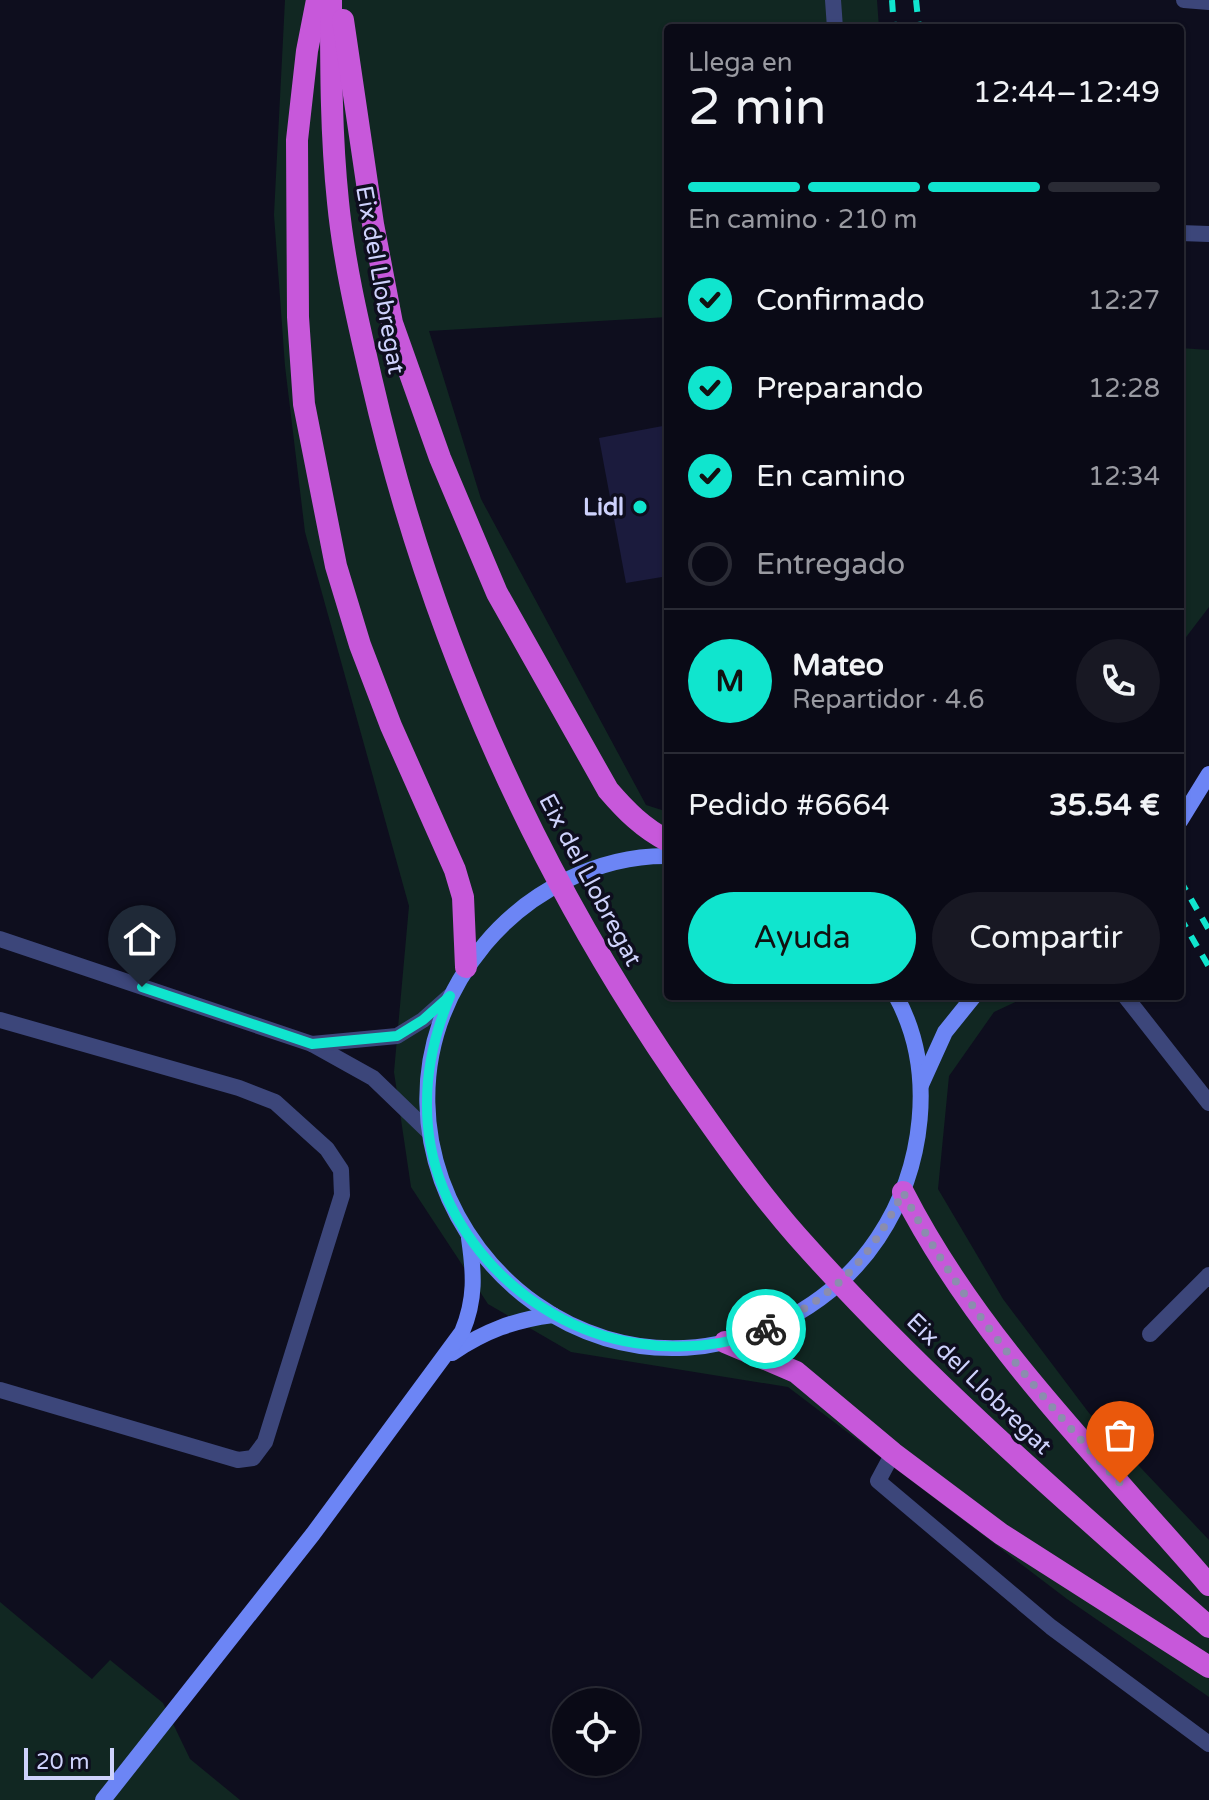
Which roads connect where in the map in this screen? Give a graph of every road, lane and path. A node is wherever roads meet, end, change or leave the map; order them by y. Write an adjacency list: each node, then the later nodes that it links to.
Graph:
1 (317, 0): 15 (highway)
2 (331, 0): 35 (highway, Eix del Llobregat)
3 (341, 0): 12 (highway)
4 (833, 0): 7 (street)
5 (1184, 0): 6 (street)
6 (1209, 2)
7 (835, 24)
8 (1184, 233): 9 (street)
9 (1209, 234)
10 (1209, 774): 11 (main road)
11 (1184, 815)
12 (664, 839)
13 (664, 856): 15 (main road)
14 (0, 939): 21 (street)
15 (466, 967): 16 (main road)
16 (450, 996): 21 (street); 24 (main road)
17 (897, 1000): 22 (main road)
18 (971, 1000): 22 (main road)
19 (1128, 1000): 23 (street)
20 (0, 1020): 32 (street)
21 (312, 1044): 24 (street)
22 (920, 1086): 25 (main road)
23 (1209, 1103)
24 (429, 1132): 26 (main road)
25 (903, 1192): 30 (main road); 34 (highway)
26 (469, 1237): 28 (main road); 31 (main road)
27 (1209, 1275): 29 (street)
28 (553, 1315): 30 (main road); 31 (main road)
29 (1150, 1334)
30 (725, 1342): 33 (highway)
31 (444, 1359): 38 (main road)
32 (0, 1390)
33 (893, 1453): 36 (highway); 37 (street)
34 (1209, 1585)
35 (1209, 1627)
36 (1209, 1667)
37 (1209, 1744)
38 (103, 1800)

